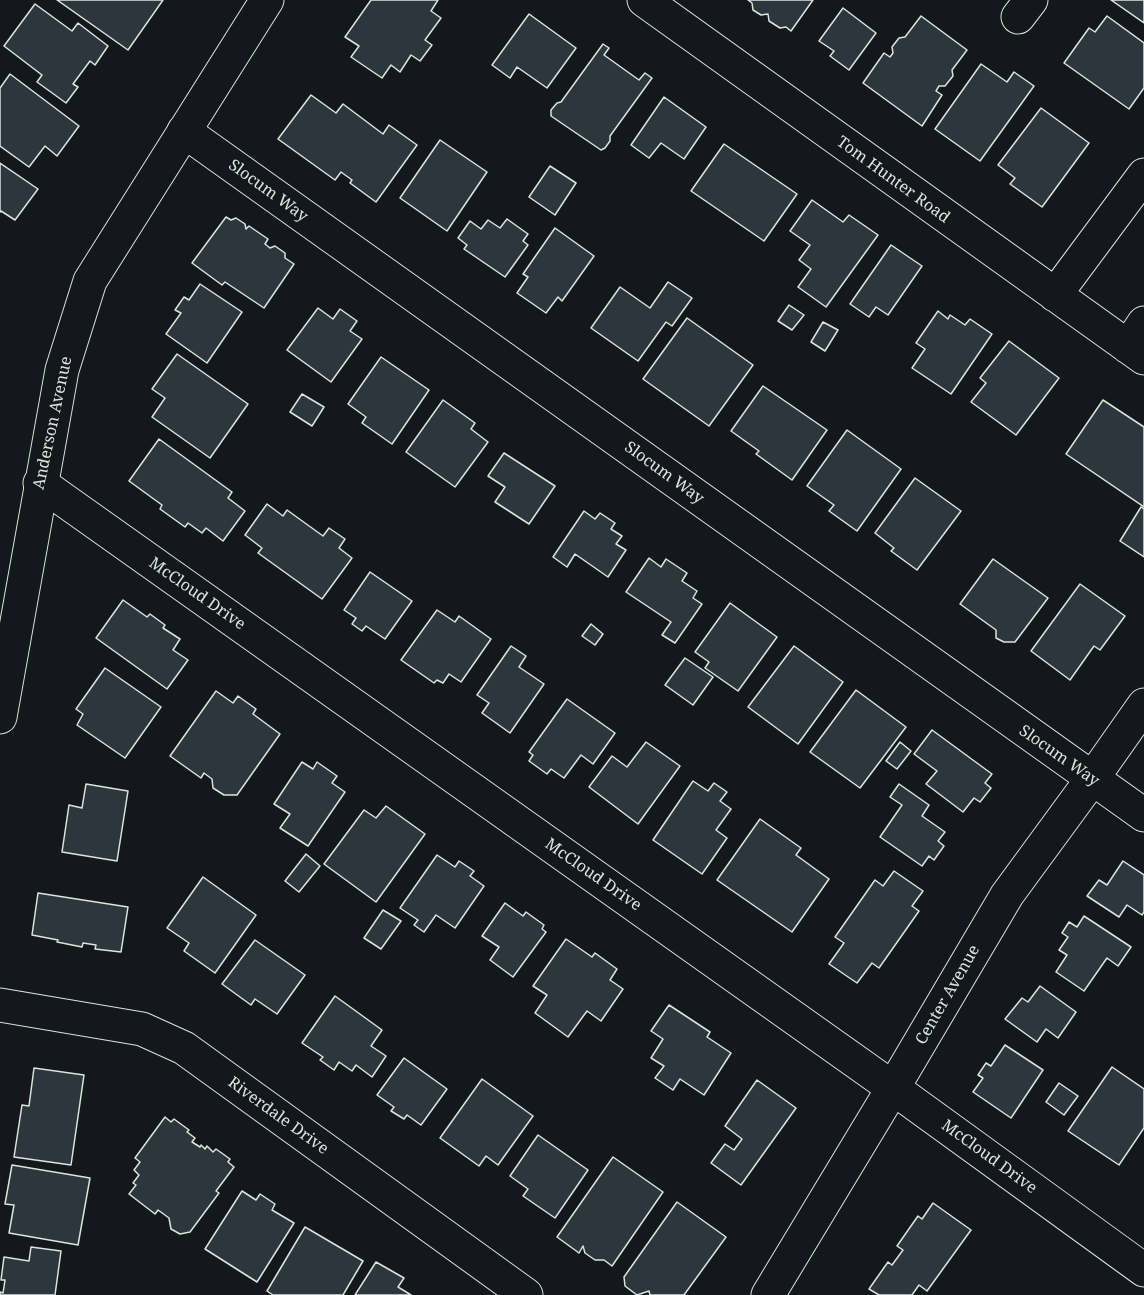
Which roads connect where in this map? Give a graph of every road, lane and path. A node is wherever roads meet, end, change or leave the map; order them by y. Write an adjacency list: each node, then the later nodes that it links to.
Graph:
1 (267, 0): 3 (street, Anderson Avenue)
2 (644, 0): 5 (street, Tom Hunter Road)
3 (184, 131): 7 (street, Anderson Avenue); 10 (street, Slocum Way)
4 (1144, 175): 5 (street)
5 (1055, 296): 6 (street, Tom Hunter Road)
6 (1139, 343)
7 (40, 483): 9 (street, Anderson Avenue); 13 (street, McCloud Drive)
8 (1144, 705): 10 (street, Center Avenue)
9 (0, 717)
10 (1092, 779): 11 (street, Slocum Way); 13 (street, Center Avenue)
11 (1144, 815)
12 (0, 1005): 15 (street, Riverdale Drive)
13 (894, 1088): 14 (street, McCloud Drive); 16 (street, Center Avenue)
14 (1144, 1270)
15 (526, 1295)
16 (768, 1295)

